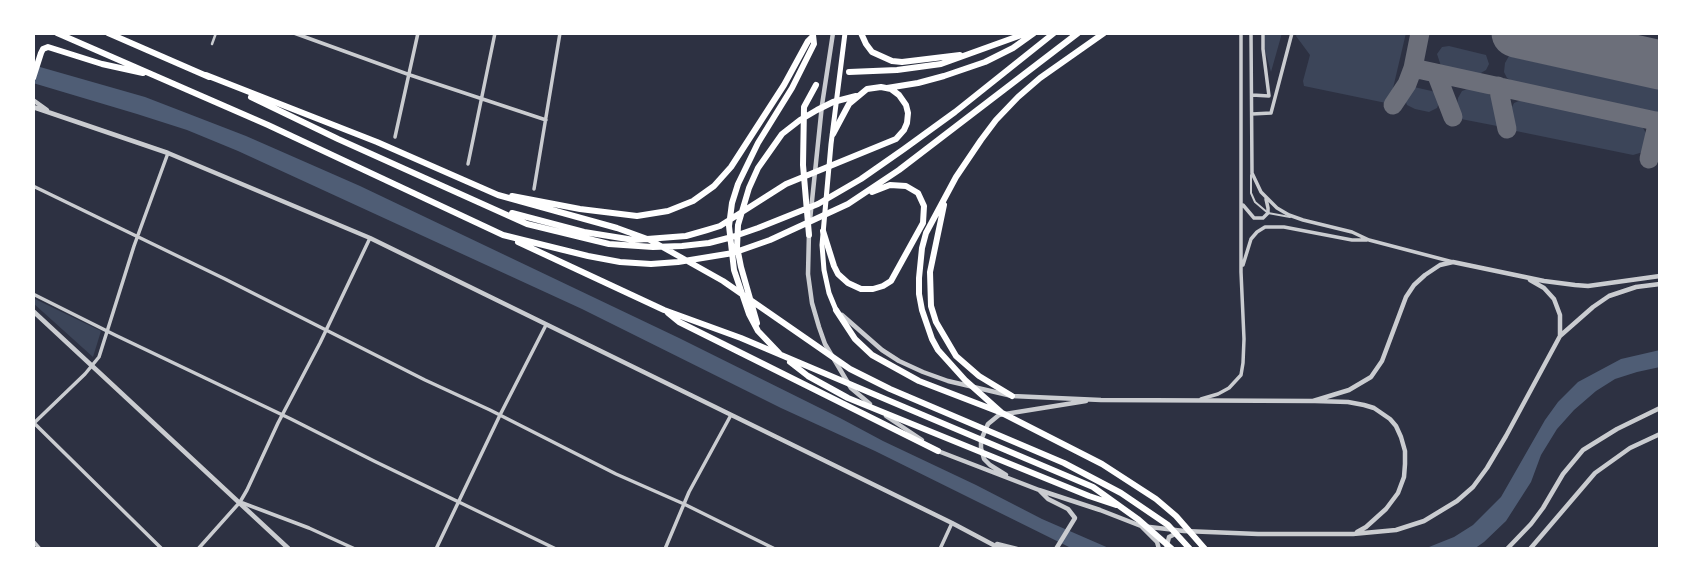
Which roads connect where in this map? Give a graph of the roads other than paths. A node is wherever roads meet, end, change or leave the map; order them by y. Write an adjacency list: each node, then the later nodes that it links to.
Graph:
1 (57, 33): 27 (highway)
2 (108, 33): 24 (highway)
3 (216, 33): 21 (street)
4 (294, 33): 25 (street)
5 (418, 33): 25 (street)
6 (495, 33): 30 (street)
7 (560, 33): 35 (street)
8 (833, 33): 53 (street)
9 (845, 33): 36 (main road)
10 (861, 33): 22 (highway)
11 (1027, 33): 22 (highway)
12 (1034, 33): 69 (highway)
13 (1054, 33): 48 (highway)
14 (1078, 33): 47 (highway)
15 (1104, 33): 44 (highway)
16 (1241, 33): 46 (street)
17 (1251, 33): 29 (street)
18 (1263, 33): 29 (street)
19 (1292, 33): 34 (street)
20 (814, 34): 43 (highway); 69 (highway)
21 (212, 44)
22 (965, 54): 23 (highway)
23 (849, 72)
24 (206, 75): 43 (highway); 48 (highway)
25 (410, 75): 30 (street); 37 (street)
26 (33, 78): 27 (highway)
27 (162, 78): 52 (highway)
28 (816, 85): 53 (highway)
29 (1252, 95): 34 (street)
30 (482, 99): 35 (street); 39 (street)
31 (33, 100): 33 (street)
32 (33, 107): 33 (street)
33 (50, 113): 38 (street)
34 (1252, 114): 40 (street)
35 (546, 120): 42 (street)
36 (833, 134): 48 (highway); 51 (main road)
37 (395, 137)
38 (168, 153): 54 (street); 55 (street)
39 (468, 164)
40 (1252, 173): 45 (street); 49 (lane)
41 (33, 186): 54 (street)
42 (534, 188)
43 (486, 190): 111 (highway)
44 (946, 196): 72 (highway); 77 (highway)
45 (1266, 197): 49 (street); 50 (street)
46 (1241, 203): 49 (street); 58 (street)
47 (848, 204): 51 (highway); 52 (highway)
48 (497, 209)
49 (1268, 213): 50 (lane)
50 (1298, 218): 56 (street)
51 (823, 231): 64 (main road)
52 (503, 235): 63 (highway)
53 (809, 235): 83 (street)
54 (137, 237): 67 (street); 68 (street)
55 (370, 238): 66 (street); 68 (street)
56 (1370, 240): 57 (street); 58 (street)
57 (1454, 261): 59 (street); 75 (street)
58 (1241, 272): 74 (street)
59 (1521, 276): 60 (street); 70 (street)
60 (1660, 276)
61 (1660, 284): 70 (street)
62 (33, 294): 67 (street)
63 (664, 310): 83 (highway); 89 (highway)
64 (836, 310): 72 (street); 77 (highway)
65 (33, 311): 71 (street)
66 (546, 325): 79 (street); 80 (street)
67 (106, 330): 71 (street); 78 (street)
68 (326, 331): 78 (street); 79 (street)
69 (758, 331): 89 (highway)
70 (1560, 336): 93 (street)
71 (92, 366): 81 (street); 86 (street)
72 (1012, 396): 73 (street)
73 (1097, 399): 74 (street); 84 (street)
74 (1196, 400): 75 (street)
75 (1313, 401): 93 (street)
76 (1660, 408): 113 (street)
77 (1002, 413): 112 (highway)
78 (283, 415): 86 (street); 87 (street)
79 (500, 415): 87 (street); 88 (street)
80 (731, 415): 88 (street); 90 (street)
81 (33, 423): 99 (street)
82 (1660, 434): 114 (street)
83 (938, 451): 84 (street)
84 (1025, 484): 85 (street)
85 (1039, 490): 91 (street); 110 (street)
86 (240, 502): 100 (street); 101 (street); 102 (street)
87 (457, 502): 103 (street); 104 (street)
88 (684, 504): 105 (street); 106 (street)
89 (1121, 507): 97 (highway)
90 (952, 523): 95 (street); 107 (street)
91 (1141, 526): 92 (street); 96 (street)
92 (1184, 531): 93 (street); 97 (street)
93 (1353, 534)
94 (33, 541): 98 (street)
95 (992, 543): 108 (street); 109 (street)
96 (1159, 547)
97 (1168, 548)
98 (40, 549)
99 (162, 549)
100 (198, 549)
101 (289, 549)
102 (355, 549)
103 (436, 549)
104 (556, 549)
105 (665, 549)
106 (775, 549)
107 (940, 549)
108 (1000, 549)
109 (1017, 549)
110 (1056, 549)
111 (1190, 549)
112 (1205, 549)
113 (1507, 549)
114 (1530, 549)

